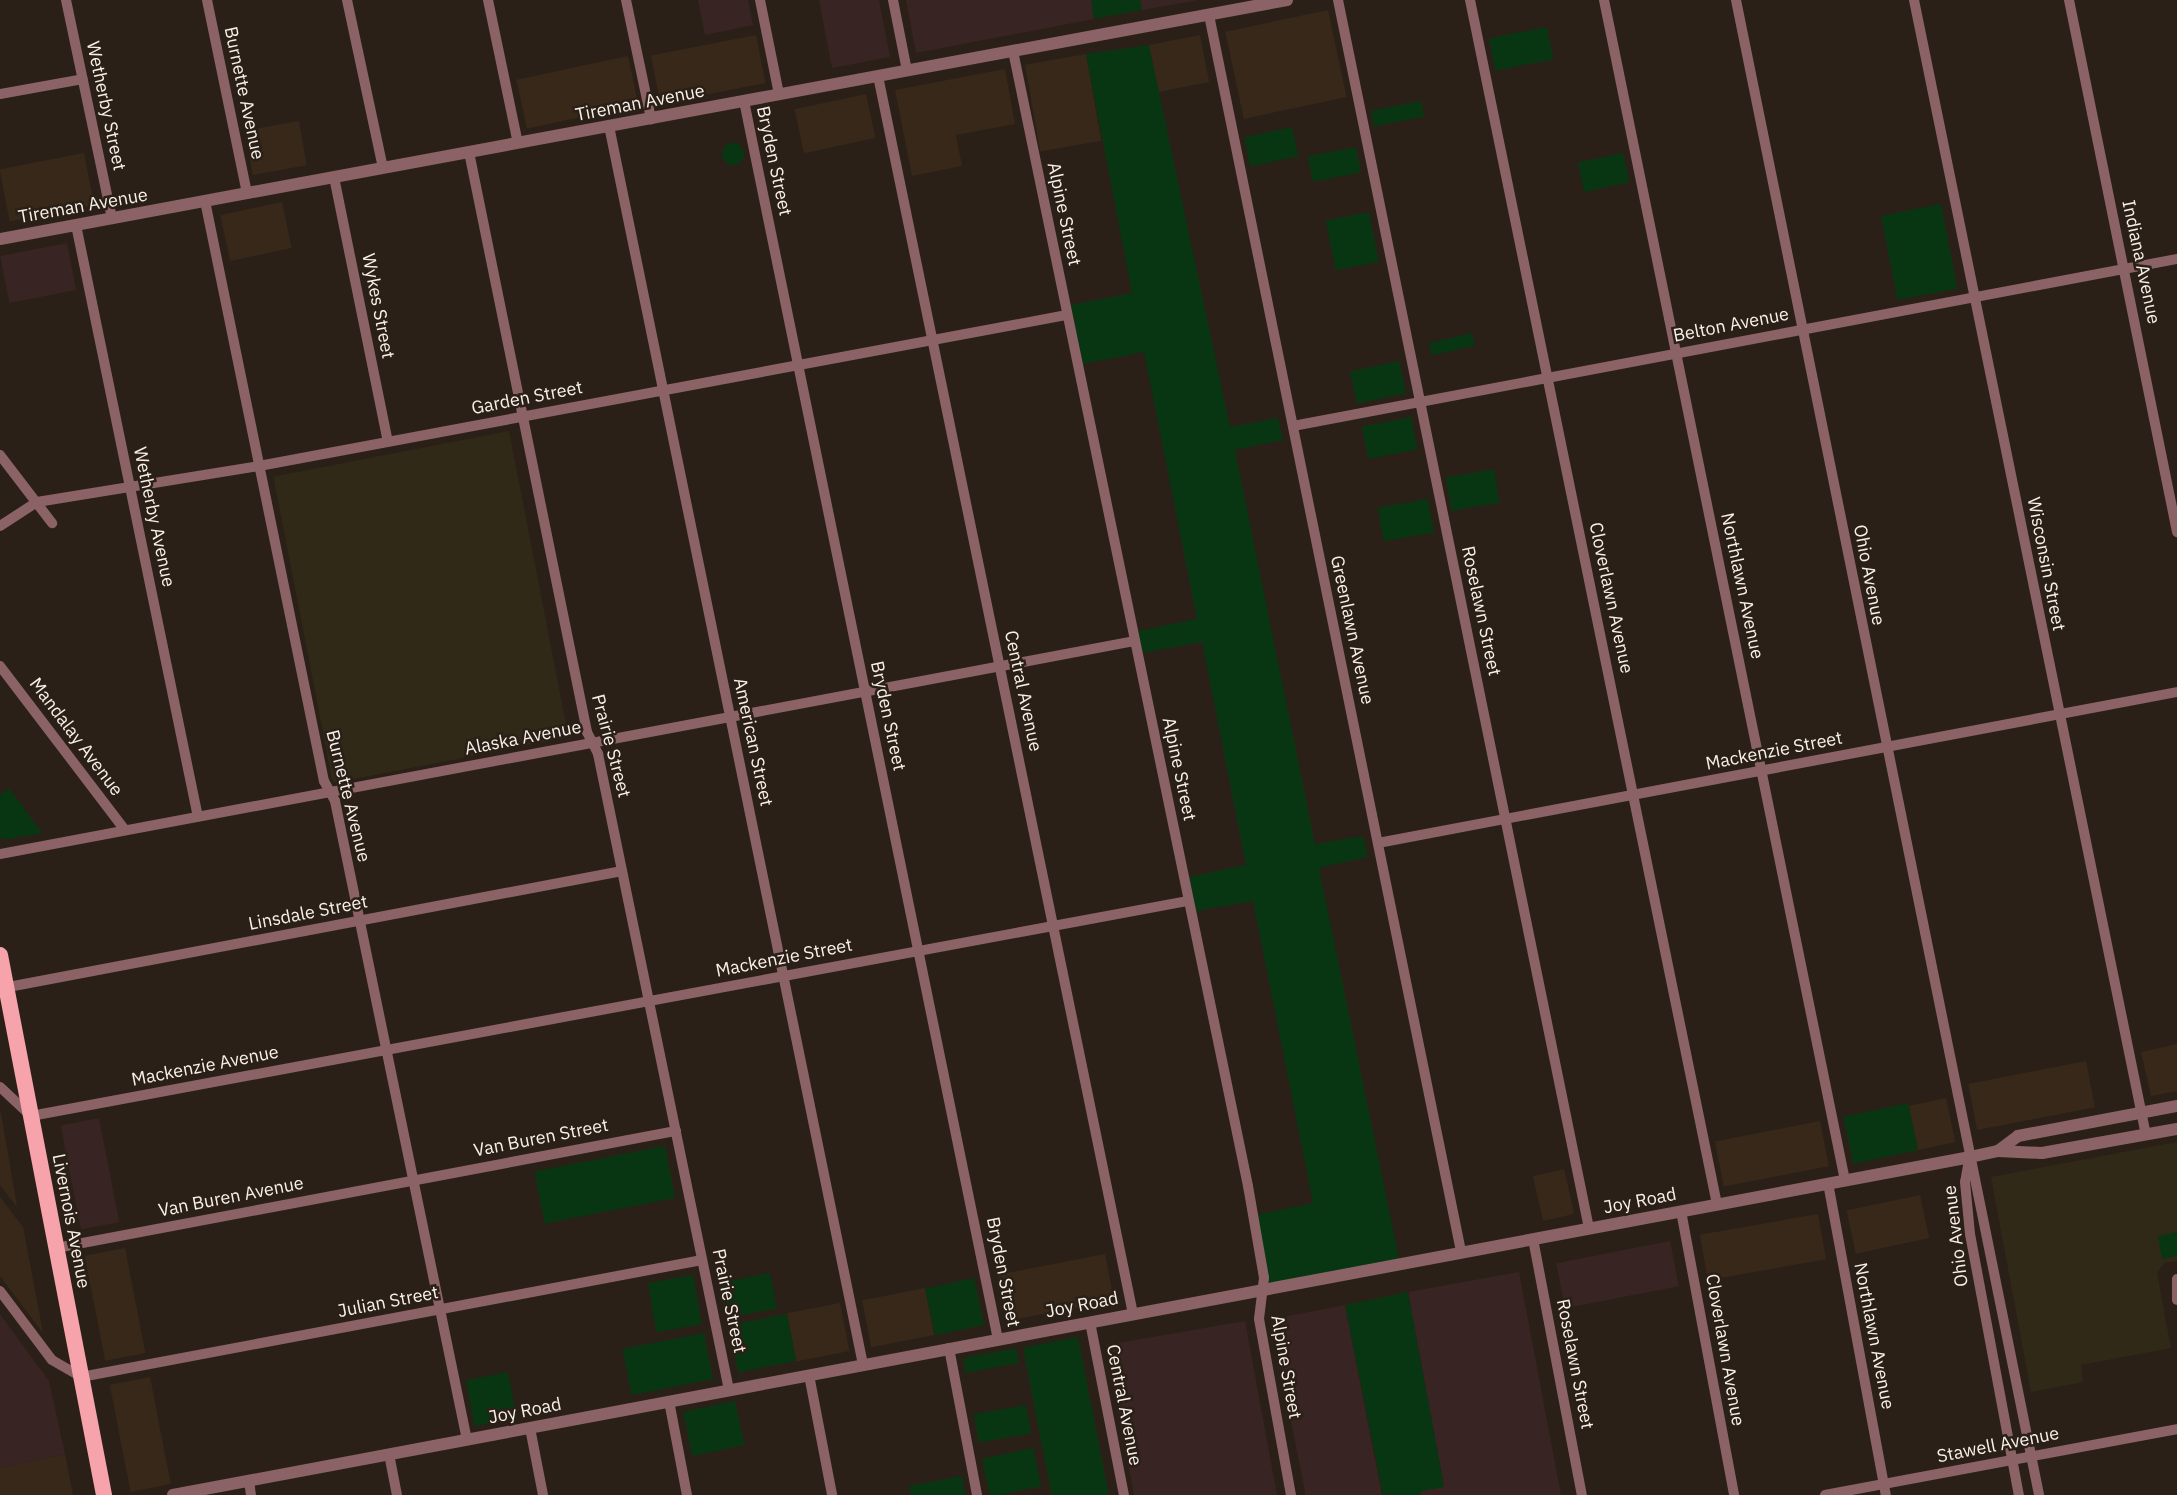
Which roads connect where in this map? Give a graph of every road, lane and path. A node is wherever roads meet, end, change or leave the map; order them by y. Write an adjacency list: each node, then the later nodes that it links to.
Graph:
1 (66, 0): 19 (street, Wetherby Street)
2 (206, 0): 29 (street, Burnette Avenue)
3 (347, 0): 27 (street)
4 (488, 0): 25 (street)
5 (626, 0): 23 (street)
6 (760, 0): 21 (street, Bryden Street)
7 (893, 0): 17 (street)
8 (1287, 0): 15 (street, Tireman Avenue)
9 (1338, 0): 44 (street, Roselawn Street)
10 (1470, 0): 42 (street, Cloverlawn Avenue)
11 (1604, 0): 40 (street, Northlawn Avenue)
12 (1736, 0): 38 (street, Ohio Avenue)
13 (1914, 0): 36 (street, Wisconsin Street)
14 (2069, 0): 35 (street, Indiana Avenue)
15 (1209, 15): 16 (street, Tireman Avenue); 46 (street, Greenlawn Avenue)
16 (1013, 51): 17 (street, Tireman Avenue); 37 (street, Alpine Street)
17 (907, 71): 18 (street, Tireman Avenue)
18 (878, 76): 21 (street, Tireman Avenue); 39 (street, Central Avenue)
19 (83, 79): 20 (street); 31 (street, Wetherby Street)
20 (0, 94)
21 (779, 94): 22 (street, Tireman Avenue)
22 (744, 101): 23 (street, Tireman Avenue); 41 (street, Bryden Street)
23 (651, 119): 24 (street, Tireman Avenue)
24 (609, 126): 25 (street, Tireman Avenue); 43 (street, American Street)
25 (518, 143): 26 (street, Tireman Avenue)
26 (468, 152): 27 (street, Tireman Avenue); 45 (street, Prairie Street)
27 (383, 168): 28 (street, Tireman Avenue)
28 (334, 177): 29 (street, Tireman Avenue); 47 (street, Wykes Street)
29 (247, 194): 30 (street, Tireman Avenue)
30 (205, 201): 31 (street, Tireman Avenue); 49 (street, Burnette Avenue)
31 (112, 219): 32 (street, Tireman Avenue)
32 (76, 225): 33 (street, Tireman Avenue); 50 (street, Wetherby Avenue)
33 (0, 239)
34 (2177, 259): 35 (street, Belton Avenue)
35 (2124, 269): 36 (street, Belton Avenue); 54 (street, Indiana Avenue)
36 (1975, 298): 38 (street, Belton Avenue); 60 (street, Wisconsin Street)
37 (1067, 315): 39 (street, Garden Street); 55 (street, Alpine Street)
38 (1802, 330): 40 (street, Belton Avenue); 63 (street, Ohio Avenue)
39 (932, 340): 41 (street, Garden Street); 57 (street, Central Avenue)
40 (1676, 354): 42 (street, Belton Avenue); 64 (street, Northlawn Avenue)
41 (798, 365): 43 (street, Garden Street); 58 (street, Bryden Street)
42 (1548, 378): 44 (street, Belton Avenue); 66 (street, Cloverlawn Avenue)
43 (663, 390): 45 (street, Garden Street); 61 (street, American Street)
44 (1420, 402): 46 (street, Belton Avenue); 68 (street, Roselawn Street)
45 (523, 417): 47 (street, Garden Street); 62 (street, Prairie Street)
46 (1293, 426): 70 (street, Greenlawn Avenue)
47 (388, 442): 49 (street, Garden Street)
48 (0, 455): 51 (street)
49 (259, 466): 50 (street, Garden Street); 65 (street, Burnette Avenue)
50 (130, 488): 51 (street, Garden Street); 67 (street, Wetherby Avenue)
51 (37, 502): 52 (street); 53 (street, Garden Street)
52 (52, 523)
53 (0, 526)
54 (2177, 532)
55 (1135, 641): 57 (street, Alaska Avenue); 73 (street, Alpine Street)
56 (0, 666): 69 (street, Mandalay Avenue)
57 (1000, 666): 58 (street, Alaska Avenue); 75 (street, Central Avenue)
58 (865, 692): 61 (street, Alaska Avenue); 76 (street, Bryden Street)
59 (2177, 692): 60 (street, Mackenzie Street)
60 (2059, 715): 63 (street, Mackenzie Street); 84 (street, Wisconsin Street)
61 (730, 717): 62 (street, Alaska Avenue); 78 (street, American Street)
62 (593, 743): 65 (street, Alaska Avenue); 72 (street, Prairie Street)
63 (1886, 747): 64 (street, Mackenzie Street); 90 (street, Ohio Avenue)
64 (1762, 771): 66 (street, Mackenzie Street); 92 (street, Northlawn Avenue)
65 (330, 792): 67 (street, Alaska Avenue); 74 (street, Burnette Avenue)
66 (1634, 795): 68 (street, Mackenzie Street); 94 (street, Cloverlawn Avenue)
67 (198, 817): 69 (street, Alaska Avenue)
68 (1506, 819): 70 (street, Mackenzie Street); 96 (street, Roselawn Street)
69 (125, 830): 71 (street, Alaska Avenue)
70 (1378, 843): 99 (street, Greenlawn Avenue)
71 (0, 854)
72 (622, 871): 74 (street, Linsdale Street); 80 (street, Prairie Street)
73 (1188, 901): 75 (street, Mackenzie Street); 102 (street, Alpine Street)
74 (359, 921): 79 (street, Linsdale Street); 81 (street, Burnette Avenue)
75 (1054, 926): 76 (street, Mackenzie Street); 108 (street, Central Avenue)
76 (919, 951): 78 (street, Mackenzie Street); 110 (street, Bryden Street)
77 (0, 955): 79 (main road, Livernois Avenue)
78 (783, 976): 80 (street, Mackenzie Street); 112 (street, American Street)
79 (3, 988): 85 (main road, Livernois Avenue)
80 (649, 1001): 81 (street, Mackenzie Street); 87 (street, Prairie Street)
81 (386, 1050): 85 (street, Mackenzie Avenue); 91 (street, Burnette Avenue)
82 (0, 1087): 85 (street)
83 (2177, 1106): 84 (street, Joy Road)
84 (2141, 1112): 88 (street, Wisconsin Street); 89 (street, Joy Road)
85 (31, 1116): 98 (main road, Livernois Avenue)
86 (2177, 1129): 88 (street, Joy Road)
87 (676, 1130): 91 (street, Van Buren Street); 100 (street, Prairie Street)
88 (2146, 1135): 89 (street, Joy Road)
89 (1998, 1151): 90 (street, Joy Road)
90 (1970, 1157): 92 (street, Joy Road); 105 (street, Ohio Avenue); 107 (street, Ohio Avenue)
91 (413, 1180): 98 (street, Van Buren Avenue); 106 (street, Burnette Avenue)
92 (1845, 1180): 93 (street, Joy Road)
93 (1828, 1183): 94 (street, Joy Road); 124 (street, Northlawn Avenue)
94 (1717, 1204): 95 (street, Joy Road)
95 (1681, 1211): 96 (street, Joy Road); 136 (street, Cloverlawn Avenue)
96 (1589, 1228): 97 (street, Joy Road)
97 (1533, 1239): 99 (street, Joy Road); 135 (street, Roselawn Street)
98 (56, 1248): 114 (main road, Livernois Avenue)
99 (1461, 1251): 102 (street, Joy Road)
100 (702, 1260): 106 (street, Julian Street); 115 (street, Prairie Street)
101 (2177, 1280): 104 (street)
102 (1261, 1289): 108 (street, Joy Road); 134 (street, Alpine Street)
103 (0, 1291): 114 (street)
104 (2177, 1300)
105 (2003, 1307): 107 (street); 121 (street, Ohio Avenue)
106 (440, 1310): 114 (street, Julian Street); 119 (street, Burnette Avenue)
107 (1984, 1311): 122 (street, Ohio Avenue)
108 (1133, 1314): 109 (street, Joy Road)
109 (1090, 1322): 110 (street, Joy Road); 133 (street, Central Avenue)
110 (999, 1339): 111 (street, Joy Road)
111 (949, 1348): 112 (street, Joy Road); 132 (street)
112 (863, 1365): 113 (street, Joy Road)
113 (809, 1375): 115 (street, Joy Road); 131 (street)
114 (81, 1377): 125 (main road, Livernois Avenue)
115 (729, 1390): 116 (street, Joy Road)
116 (669, 1401): 117 (street, Joy Road); 130 (street)
117 (530, 1428): 119 (street, Joy Road); 129 (street)
118 (2177, 1429): 121 (street, Stawell Avenue)
119 (467, 1440): 120 (street, Joy Road)
120 (389, 1454): 123 (street, Joy Road); 128 (street)
121 (2032, 1456): 122 (street, Stawell Avenue); 139 (street, Ohio Avenue)
122 (2013, 1460): 124 (street, Stawell Avenue); 138 (street, Ohio Avenue)
123 (249, 1481): 126 (street, Joy Road); 127 (street)
124 (1886, 1490): 137 (street, Stawell Avenue)
125 (104, 1495)
126 (173, 1495)
127 (251, 1495)
128 (397, 1495)
129 (543, 1495)
130 (687, 1495)
131 (832, 1495)
132 (977, 1495)
133 (1124, 1495)
134 (1292, 1495)
135 (1582, 1495)
136 (1734, 1495)
137 (1825, 1495)
138 (2019, 1495)
139 (2039, 1495)

